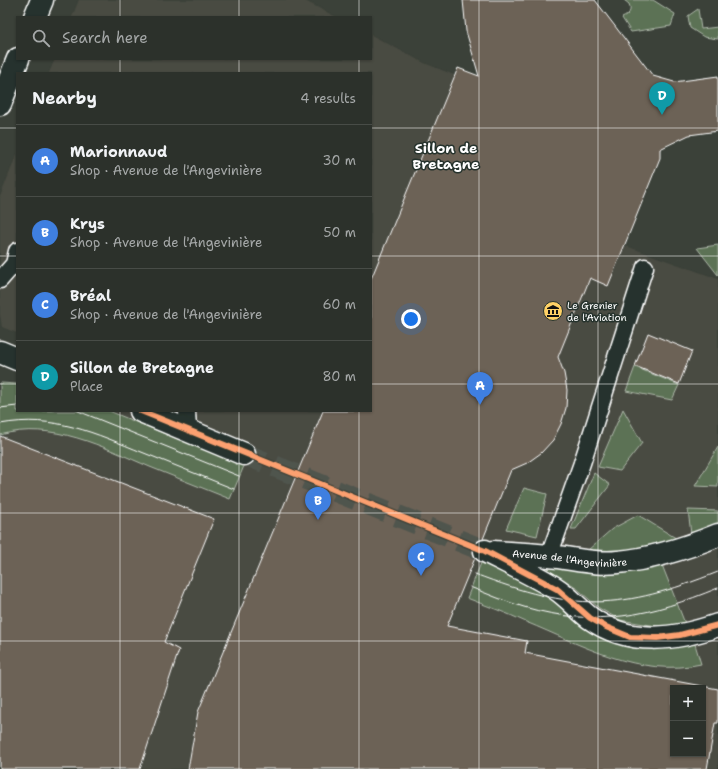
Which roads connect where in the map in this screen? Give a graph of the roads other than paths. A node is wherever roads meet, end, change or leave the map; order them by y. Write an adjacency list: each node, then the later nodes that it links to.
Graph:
1 (42, 0): 2 (street)
2 (35, 16)
3 (18, 60): 4 (street)
4 (0, 104)
5 (16, 255): 7 (lane)
6 (645, 267): 14 (lane)
7 (0, 280)
8 (0, 352): 9 (street)
9 (16, 359)
10 (146, 412): 11 (street)
11 (188, 421): 12 (street)
12 (244, 454)
13 (718, 535): 14 (street, Avenue de l'Angevinière)
14 (548, 556): 15 (street, Avenue de l'Angevinière)
15 (718, 625)

